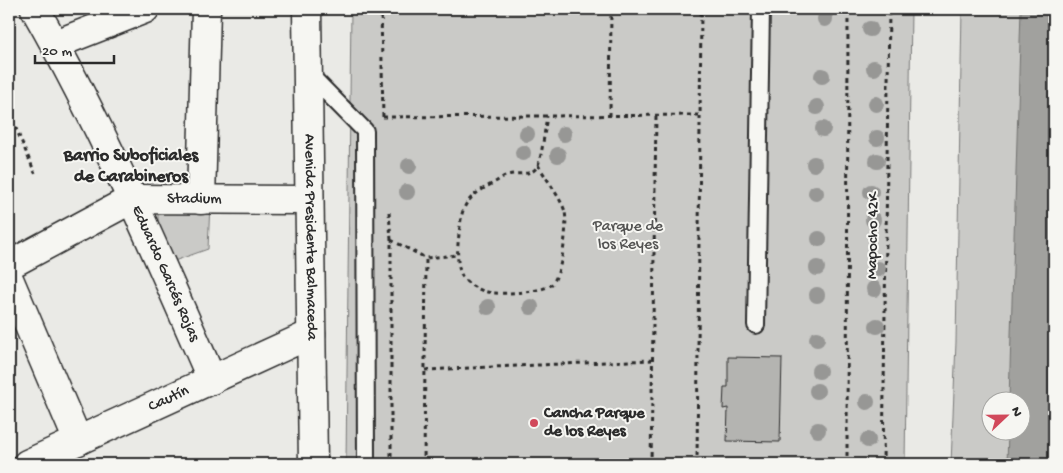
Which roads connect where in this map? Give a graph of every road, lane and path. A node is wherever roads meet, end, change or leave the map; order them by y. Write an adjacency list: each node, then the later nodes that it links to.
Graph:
1 (35, 9): 10 (street, Eduardo Garcés Rojas)
2 (145, 9): 10 (street)
3 (206, 9): 21 (street)
4 (307, 9): 11 (street, Avenida Presidente Balmaceda)
5 (611, 9): 15 (path)
6 (701, 9): 13 (path)
7 (761, 9): 28 (lane)
8 (848, 9): 40 (path)
9 (889, 9): 41 (path, Mapocho 42K)
10 (56, 44): 20 (street, Eduardo Garcés Rojas)
11 (308, 73): 22 (street, Avenida Presidente Balmaceda); 36 (lane)
12 (9, 112): 19 (path)
13 (700, 115): 16 (path); 39 (path)
14 (547, 116): 15 (path); 17 (path); 18 (path)
15 (610, 116): 16 (path)
16 (656, 116): 30 (path)
17 (383, 117)
18 (538, 165): 24 (path); 24 (path)
19 (35, 173)
20 (132, 198): 21 (street, Stadium); 26 (street); 32 (street, Eduardo Garcés Rojas)
21 (201, 200): 22 (street, Stadium)
22 (309, 200): 29 (street, Avenida Presidente Balmaceda)
23 (391, 240): 25 (path)
24 (458, 255): 25 (path)
25 (426, 258): 31 (path)
26 (9, 265)
27 (9, 279): 33 (street)
28 (756, 325)
29 (311, 334): 32 (street, Cautín); 35 (street, Avenida Presidente Balmaceda)
30 (652, 360): 31 (path); 38 (path)
31 (425, 370): 37 (path)
32 (212, 380): 33 (street, Cautín)
33 (78, 441): 34 (street, Cautín)
34 (27, 464)
35 (313, 464)
36 (366, 464)
37 (424, 464)
38 (651, 464)
39 (697, 464)
40 (847, 464)
41 (884, 464)

